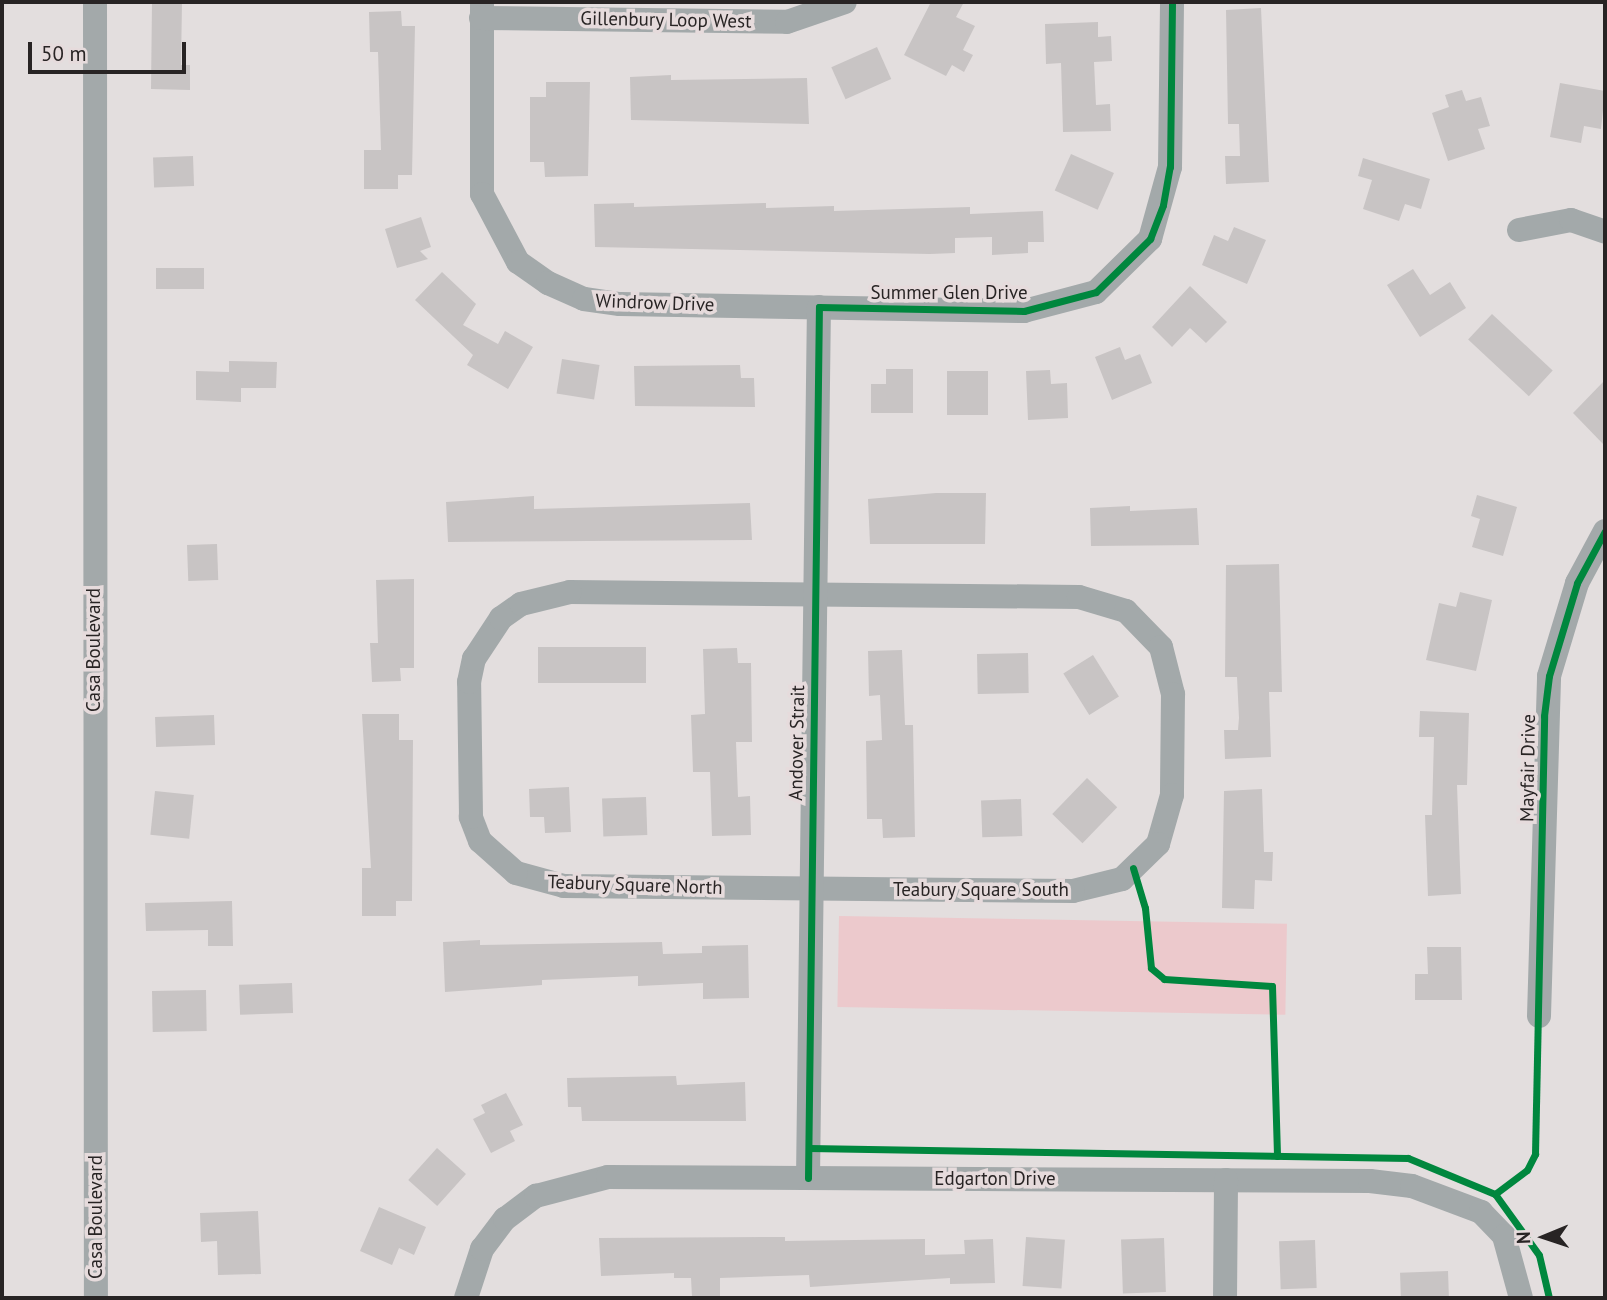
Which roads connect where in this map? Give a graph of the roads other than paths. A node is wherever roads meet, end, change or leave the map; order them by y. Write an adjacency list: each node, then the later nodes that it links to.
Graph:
1 (95, 2): 14 (street, Casa Boulevard)
2 (845, 2): 4 (street, Gillenbury Loop West)
3 (1172, 2): 7 (street, Summer Glen Drive)
4 (482, 10): 7 (street, Windrow Drive)
5 (1519, 230): 6 (street)
6 (1605, 232)
7 (819, 307): 9 (street, Andover Strait)
8 (1605, 531): 11 (street, Mayfair Drive)
9 (814, 594): 10 (street, Andover Strait); 10 (street, Teabury Square North); 10 (street, Teabury Square South)
10 (812, 888): 12 (street, Andover Strait)
11 (1539, 1016)
12 (808, 1178): 13 (street, Edgarton Drive); 15 (street, Edgarton Drive)
13 (1226, 1180): 16 (street); 17 (street, Edgarton Drive)
14 (96, 1298)
15 (466, 1298)
16 (1225, 1298)
17 (1521, 1298)

